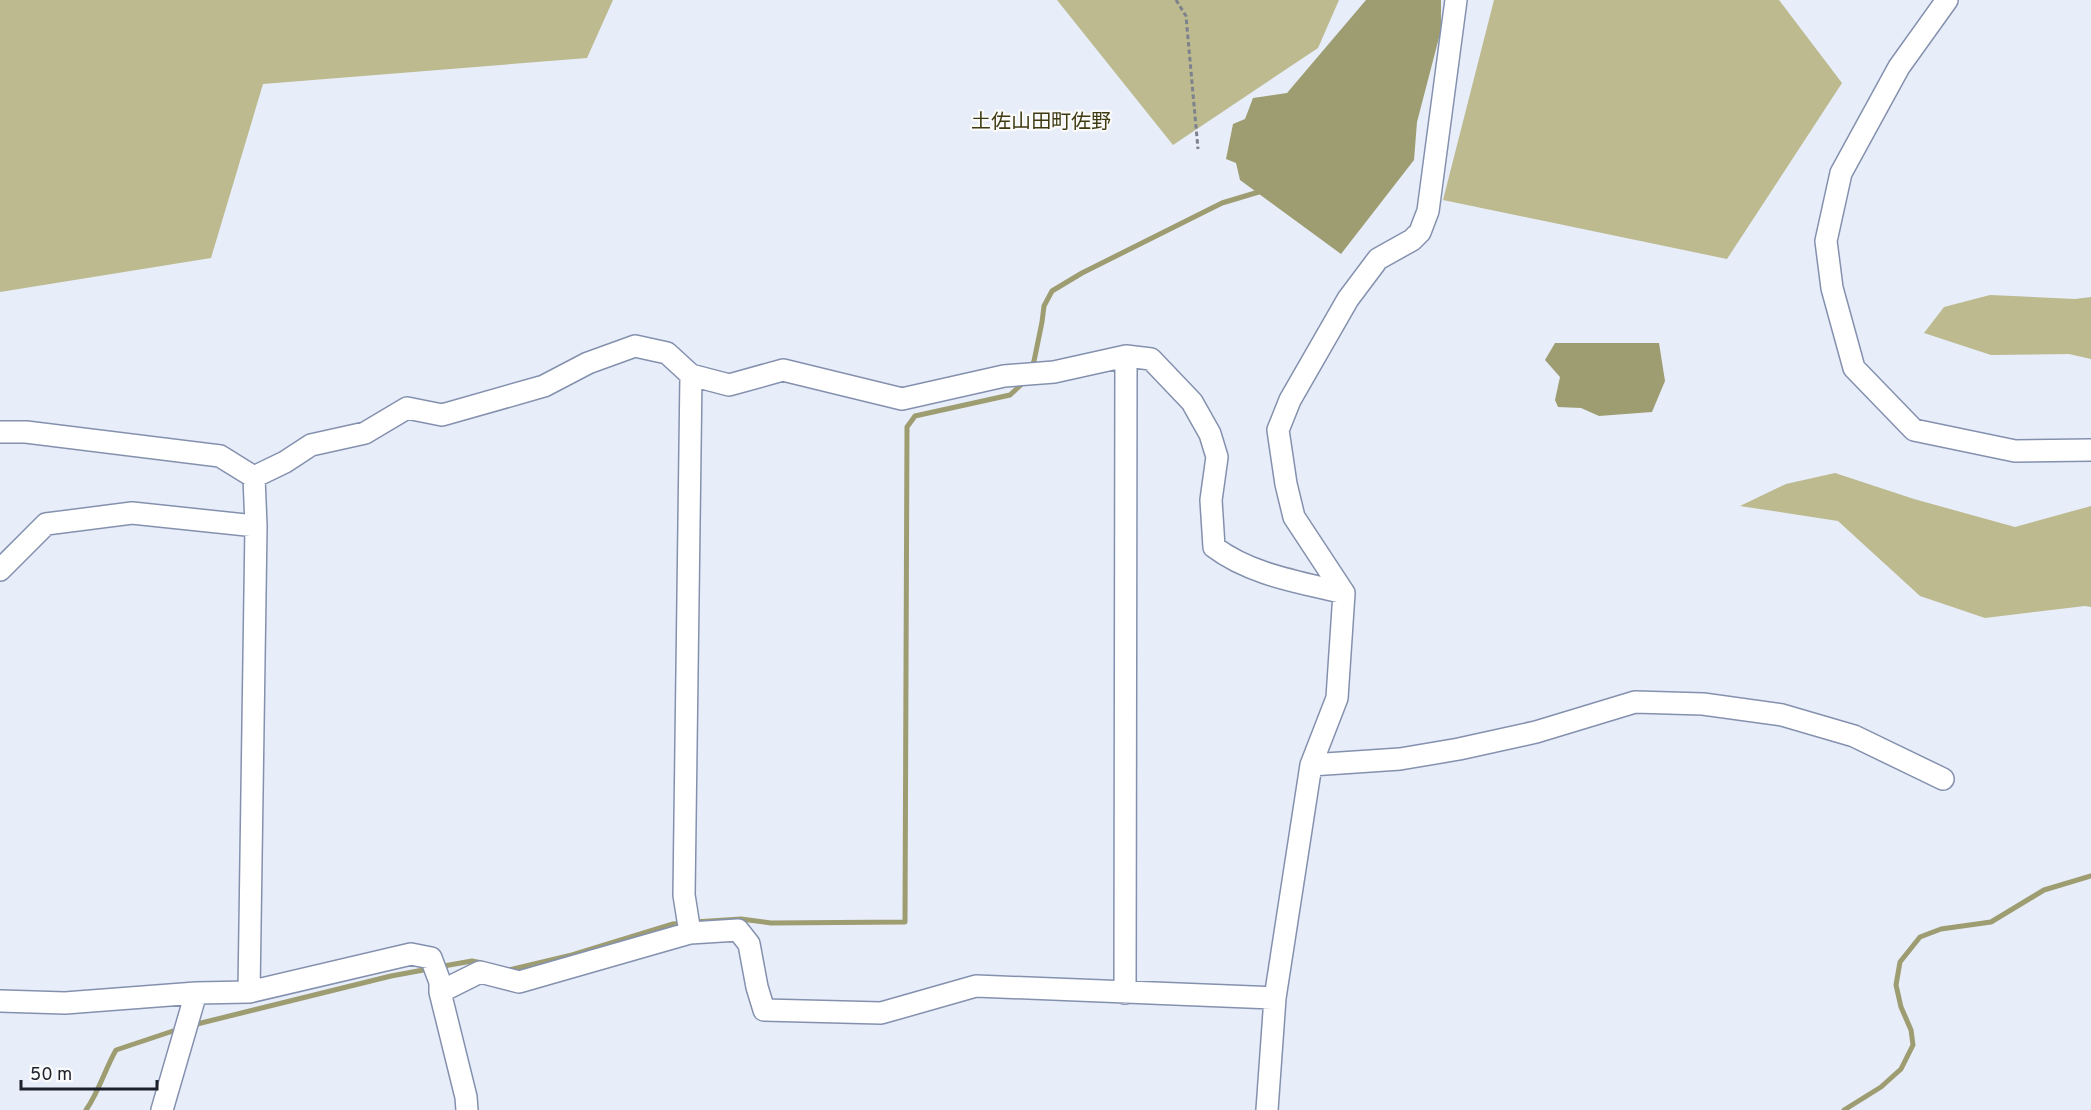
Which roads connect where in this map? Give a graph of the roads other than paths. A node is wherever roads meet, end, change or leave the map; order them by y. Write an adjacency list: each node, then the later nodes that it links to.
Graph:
1 (1456, 0): 10 (street)
2 (1947, 0): 6 (street)
3 (1126, 356): 4 (street); 10 (street); 17 (street)
4 (691, 375): 7 (street); 13 (street)
5 (0, 432): 7 (street)
6 (2091, 450)
7 (254, 477): 8 (street)
8 (256, 526): 9 (street); 15 (street)
9 (0, 570)
10 (1344, 593): 11 (street)
11 (1311, 765): 12 (street); 18 (street)
12 (1942, 779)
13 (690, 933): 14 (street); 17 (street)
14 (440, 987): 15 (street); 21 (street)
15 (249, 992): 16 (street)
16 (196, 993): 19 (street); 20 (street)
17 (1125, 993): 18 (street)
18 (1275, 998): 22 (street)
19 (0, 1001)
20 (162, 1110)
21 (467, 1110)
22 (1267, 1110)

